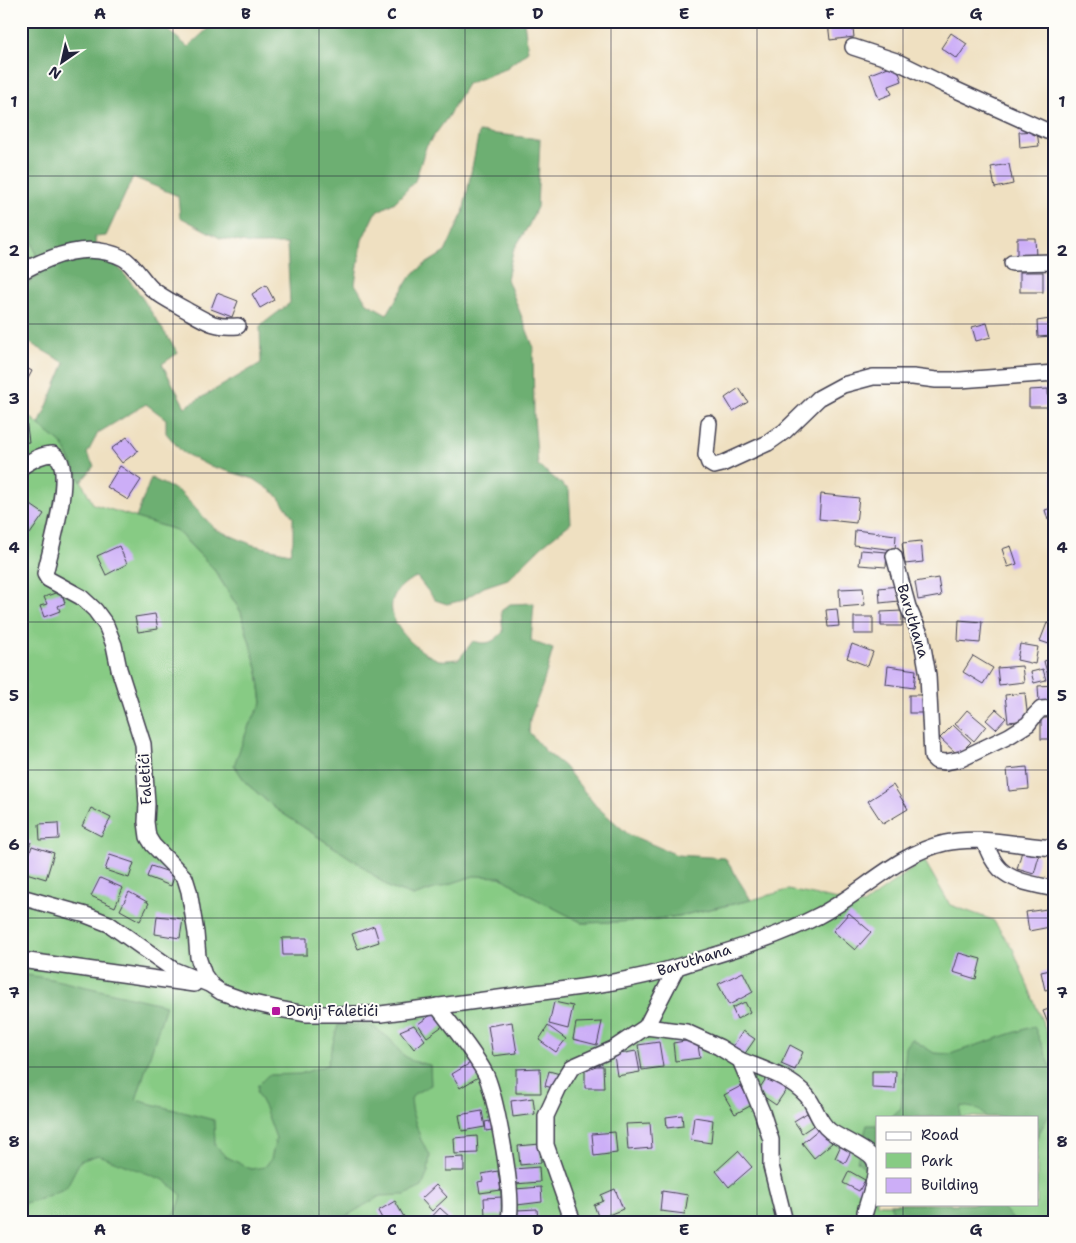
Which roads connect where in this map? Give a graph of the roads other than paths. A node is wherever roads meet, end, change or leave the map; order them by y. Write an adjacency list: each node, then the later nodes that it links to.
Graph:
1 (853, 47): 2 (street)
2 (1055, 132)
3 (1055, 262): 4 (street)
4 (1012, 263)
5 (21, 272): 6 (street)
6 (238, 326)
7 (1055, 372): 8 (street)
8 (709, 423)
9 (21, 467): 18 (street, Faletići)
10 (894, 556): 11 (street, Baruthana)
11 (1055, 708)
12 (984, 841): 13 (street, Baruthana); 14 (street); 17 (street, Baruthana)
13 (1055, 848)
14 (1055, 889)
15 (21, 897): 18 (street)
16 (21, 960): 18 (street)
17 (677, 967): 19 (street, Baruthana); 20 (street)
18 (212, 986): 19 (street, Baruthana)
19 (437, 1006): 23 (street)
20 (646, 1027): 21 (street); 24 (street)
21 (740, 1060): 22 (street); 25 (street)
22 (865, 1212)
23 (508, 1222)
24 (573, 1222)
25 (785, 1222)

